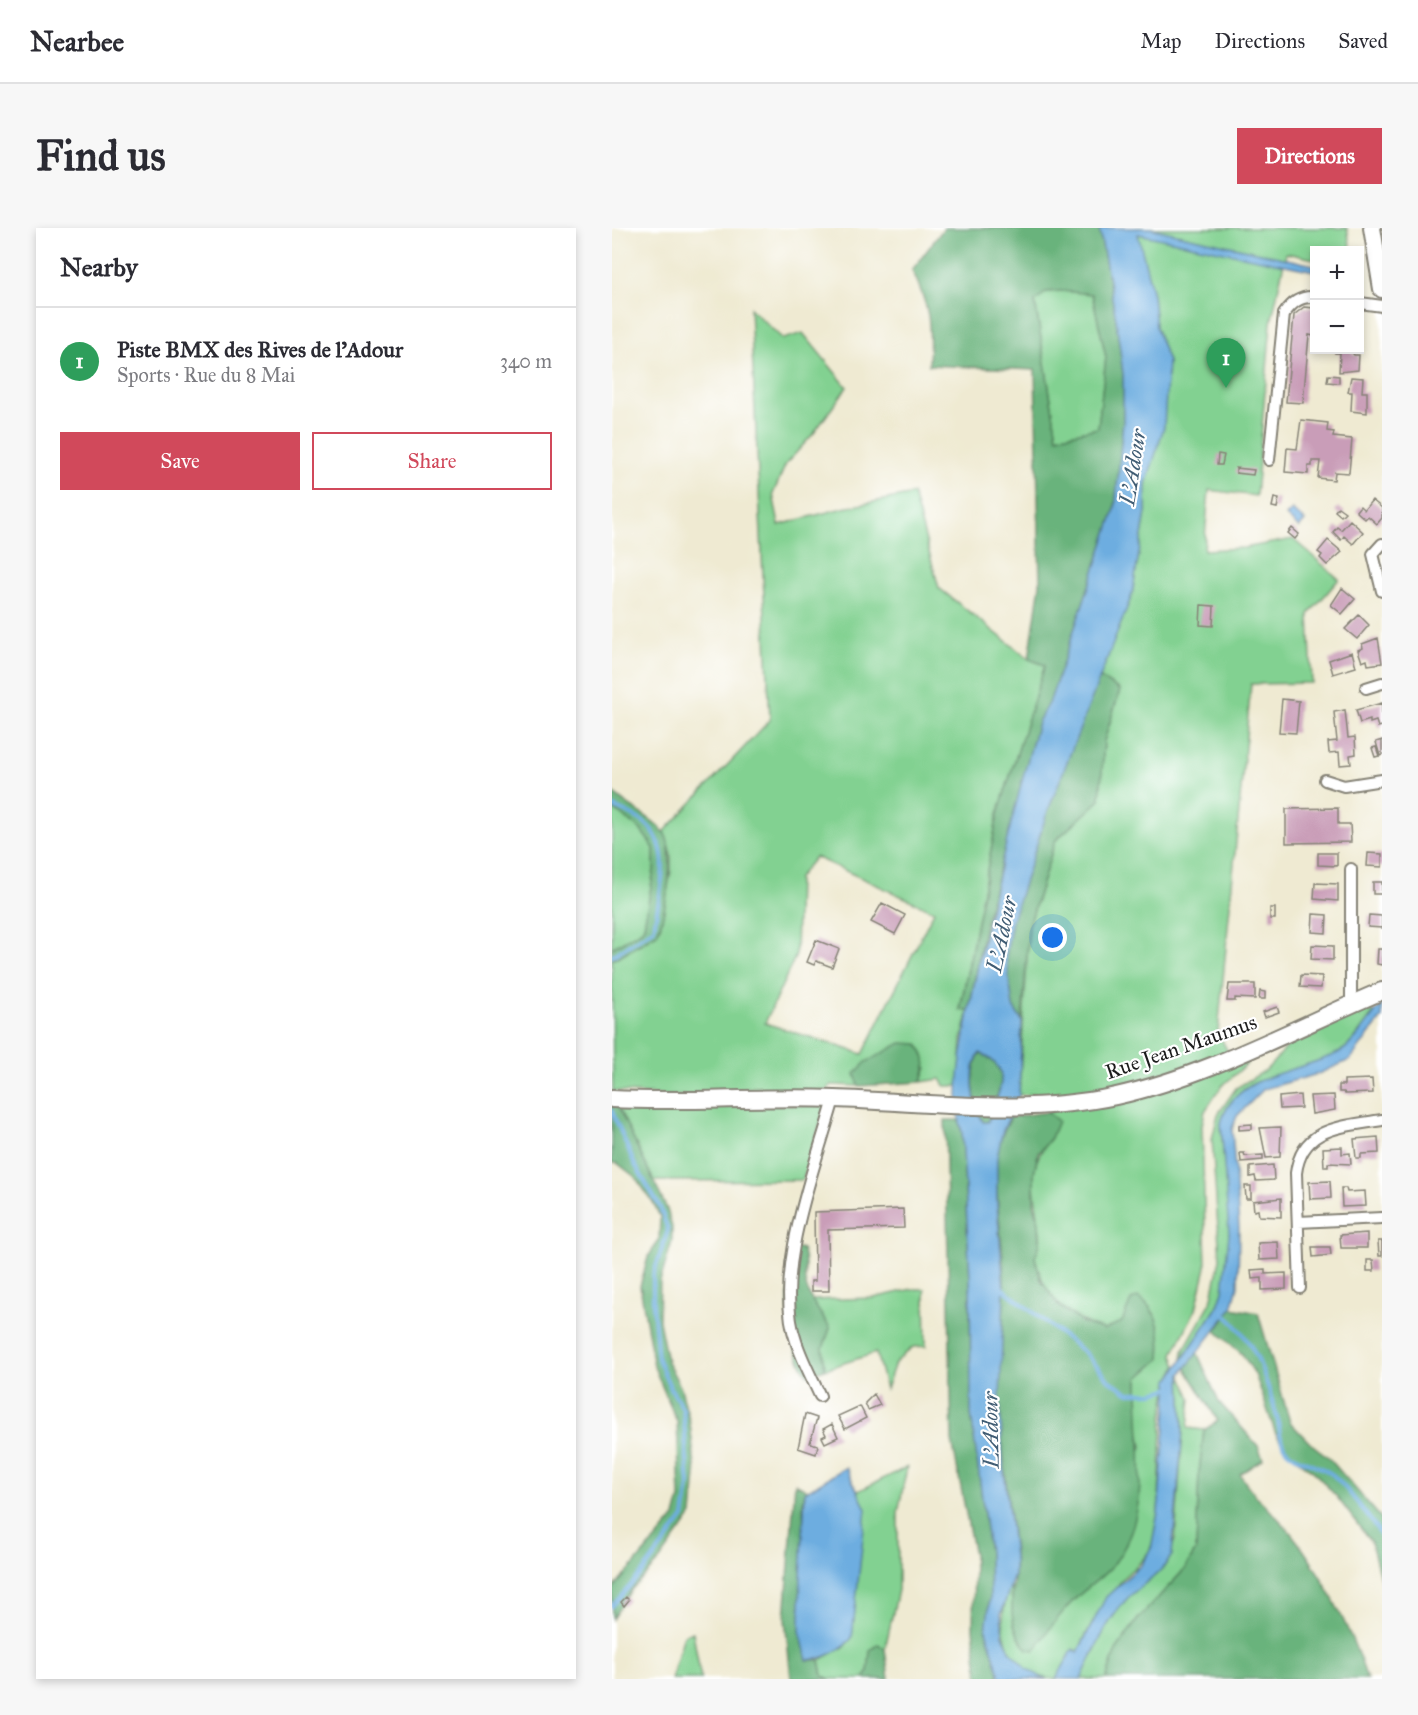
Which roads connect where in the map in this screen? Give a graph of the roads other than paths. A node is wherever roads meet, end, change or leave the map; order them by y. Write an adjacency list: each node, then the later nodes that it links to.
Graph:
1 (1372, 228): 2 (main road)
2 (1382, 289)
3 (1310, 297): 6 (street)
4 (1364, 304): 5 (street)
5 (1382, 306)
6 (1269, 460)
7 (1382, 544): 8 (street)
8 (1382, 591)
9 (1382, 683): 10 (street)
10 (1366, 688)
11 (1324, 780): 12 (street)
12 (1382, 780)
13 (1351, 869): 15 (street)
14 (1382, 991): 15 (main road, Rue Jean Maumus)
15 (1351, 1004): 17 (main road, Rue Jean Maumus)
16 (612, 1099): 17 (main road, Rue Jean Maumus)
17 (834, 1099): 22 (street)
18 (1382, 1120): 20 (street)
19 (1382, 1218): 20 (street)
20 (1298, 1222): 21 (street)
21 (1300, 1288)
22 (820, 1396)

